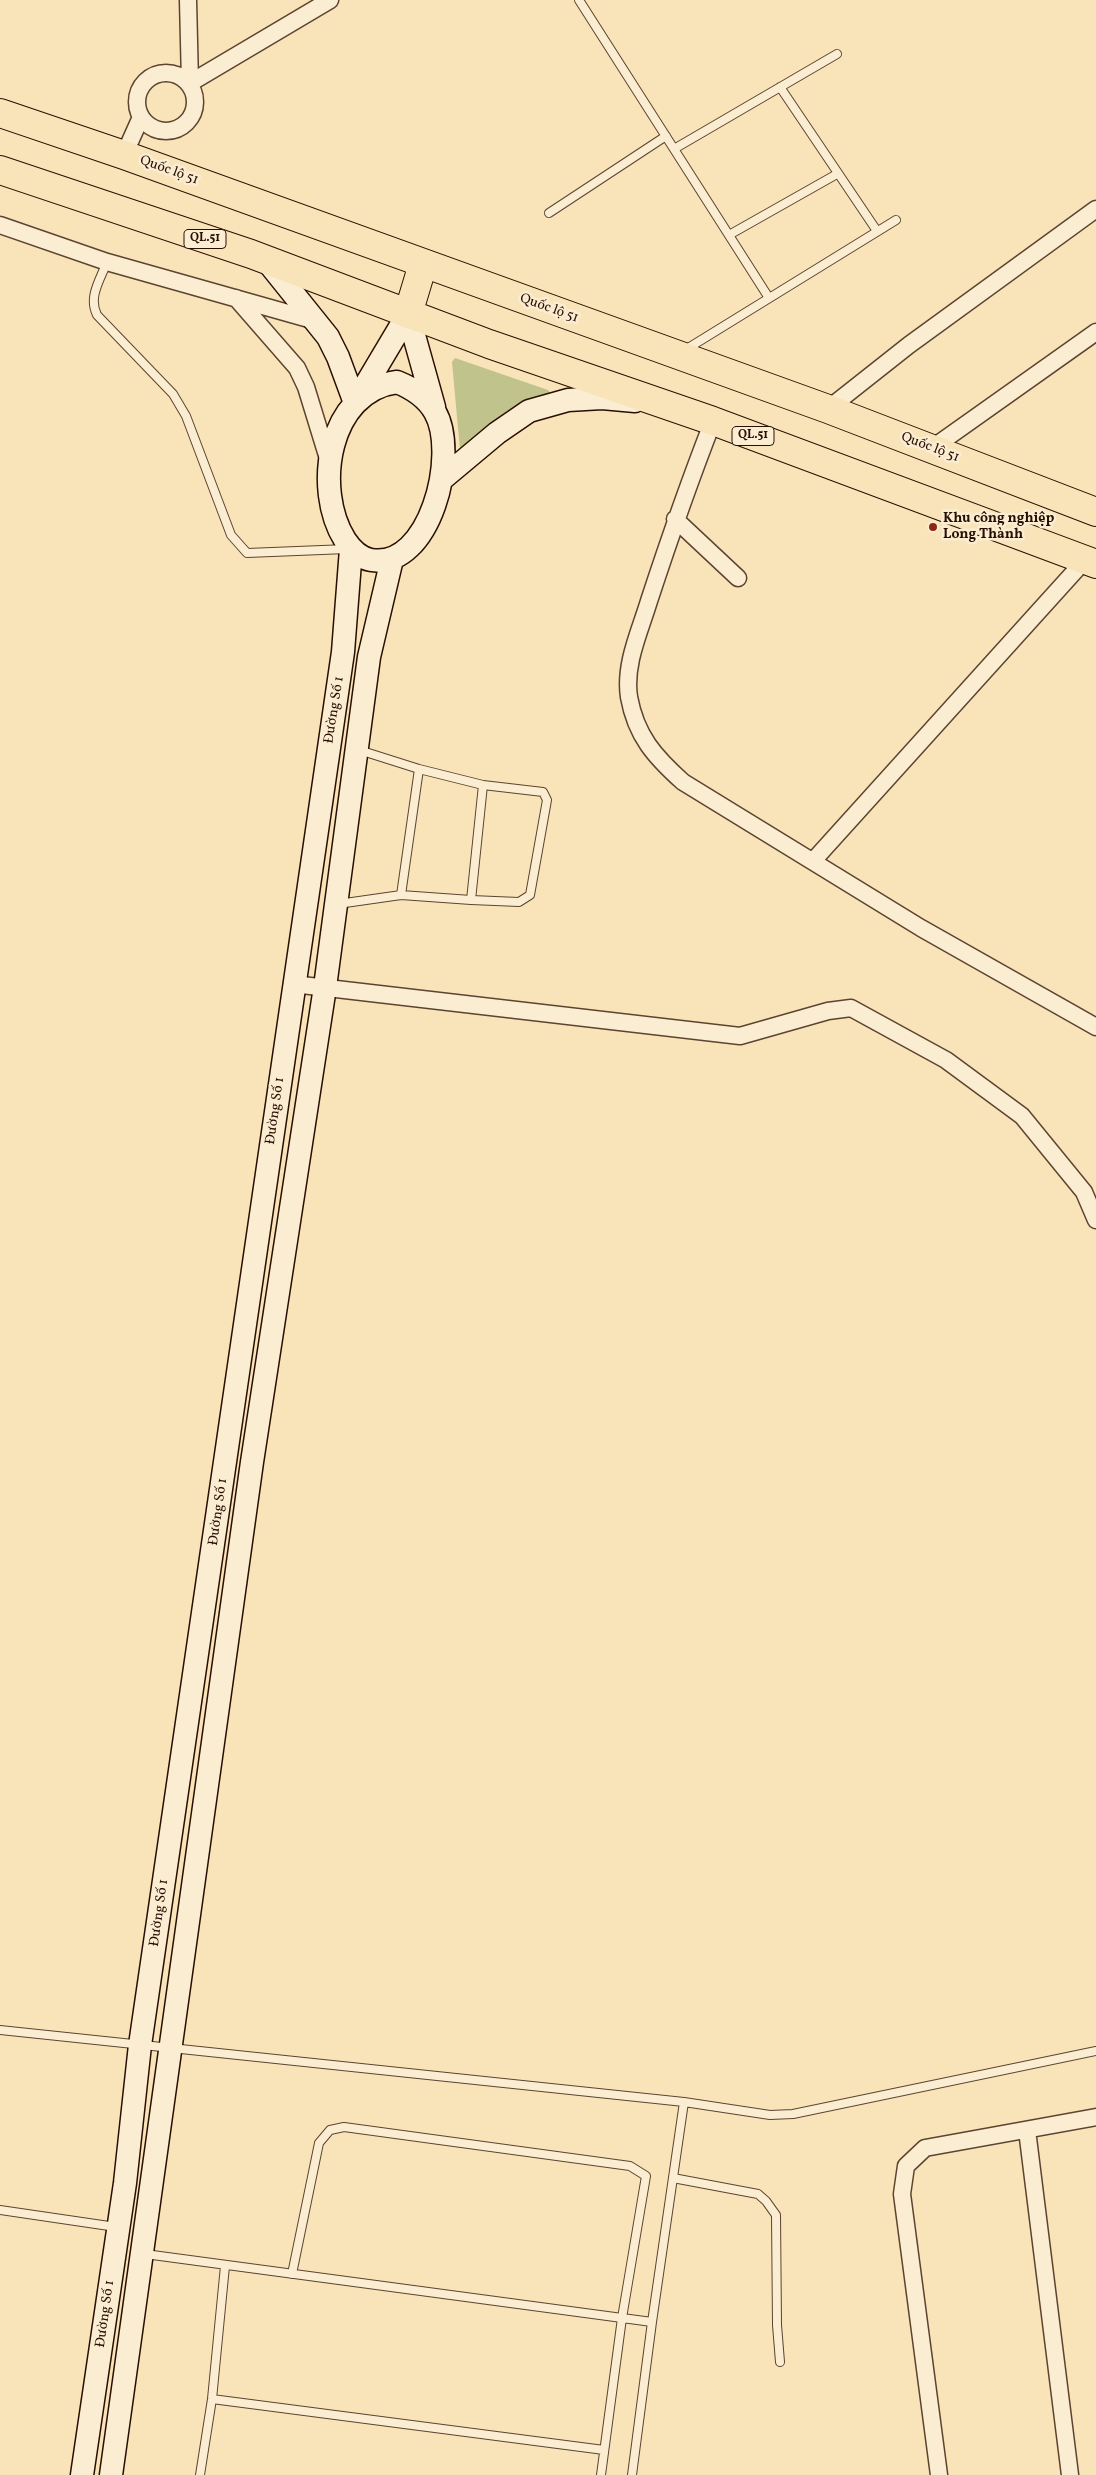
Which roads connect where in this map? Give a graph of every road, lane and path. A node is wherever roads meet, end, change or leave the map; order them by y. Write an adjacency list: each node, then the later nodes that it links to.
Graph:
1 (188, 0): 5 (street)
2 (328, 0): 5 (street)
3 (579, 0): 9 (lane)
4 (837, 54): 6 (lane)
5 (190, 84): 8 (street); 8 (street)
6 (780, 87): 10 (lane); 13 (lane)
7 (0, 113): 11 (highway, Quốc lộ 51)
8 (142, 117): 11 (street)
9 (666, 136): 10 (lane); 15 (lane)
10 (674, 148): 19 (lane)
11 (124, 155): 22 (highway, Quốc lộ 51)
12 (0, 170): 20 (highway, QL.51)
13 (837, 174): 18 (lane); 19 (lane)
14 (1096, 209): 31 (street)
15 (549, 213)
16 (896, 220): 18 (lane)
17 (0, 225): 21 (street)
18 (877, 231): 24 (lane)
19 (729, 236): 24 (lane)
20 (268, 261): 25 (highway, QL.51); 26 (street)
21 (107, 262): 23 (street); 39 (lane)
22 (423, 264): 25 (highway); 28 (highway, Quốc lộ 51)
23 (236, 298): 26 (street); 35 (street)
24 (770, 298): 28 (lane)
25 (408, 314): 29 (highway, QL.51); 30 (street); 32 (street)
26 (317, 321): 30 (street)
27 (1096, 332): 34 (street)
28 (677, 355): 31 (highway, Quốc lộ 51)
29 (660, 402): 33 (highway, QL.51); 36 (street)
30 (355, 403): 32 (street); 35 (street)
31 (828, 409): 34 (highway, Quốc lộ 51)
32 (435, 413): 36 (street)
33 (714, 421): 38 (street); 41 (highway, QL.51)
34 (931, 449): 37 (highway, Quốc lộ 51)
35 (330, 462): 39 (street)
36 (442, 479): 40 (street)
37 (1096, 512)
38 (675, 519): 42 (street); 46 (street)
39 (351, 548): 40 (street); 50 (street, Đường Số 1)
40 (392, 560): 43 (street, Đường Số 1)
41 (1091, 562): 46 (street)
42 (738, 578)
43 (357, 749): 44 (lane); 49 (street, Đường Số 1)
44 (419, 769): 45 (lane); 47 (lane)
45 (483, 785): 48 (lane); 48 (lane)
46 (813, 861): 52 (street)
47 (401, 894): 48 (lane); 49 (lane)
48 (471, 900)
49 (336, 904): 51 (street, Đường Số 1)
50 (294, 984): 51 (street); 55 (street, Đường Số 1)
51 (325, 987): 53 (street); 56 (street, Đường Số 1)
52 (1096, 1027)
53 (1096, 1220)
54 (0, 2030): 55 (lane)
55 (140, 2045): 56 (lane); 63 (street, Đường Số 1)
56 (171, 2049): 58 (lane); 64 (street, Đường Số 1)
57 (1096, 2051): 58 (lane)
58 (684, 2102): 61 (lane)
59 (1096, 2117): 60 (street)
60 (1027, 2130): 77 (street); 78 (street)
61 (673, 2178): 68 (lane); 69 (lane)
62 (0, 2210): 63 (lane)
63 (118, 2227): 72 (street, Đường Số 1)
64 (143, 2254): 65 (lane); 73 (street, Đường Số 1)
65 (225, 2266): 66 (lane); 70 (lane)
66 (292, 2274): 67 (lane); 67 (lane)
67 (622, 2318): 68 (lane); 71 (lane)
68 (652, 2322): 76 (lane)
69 (780, 2362)
70 (212, 2399): 71 (lane); 74 (lane)
71 (604, 2450): 75 (lane)
72 (82, 2475)
73 (111, 2475)
74 (200, 2475)
75 (601, 2475)
76 (632, 2475)
77 (939, 2475)
78 (1070, 2475)

